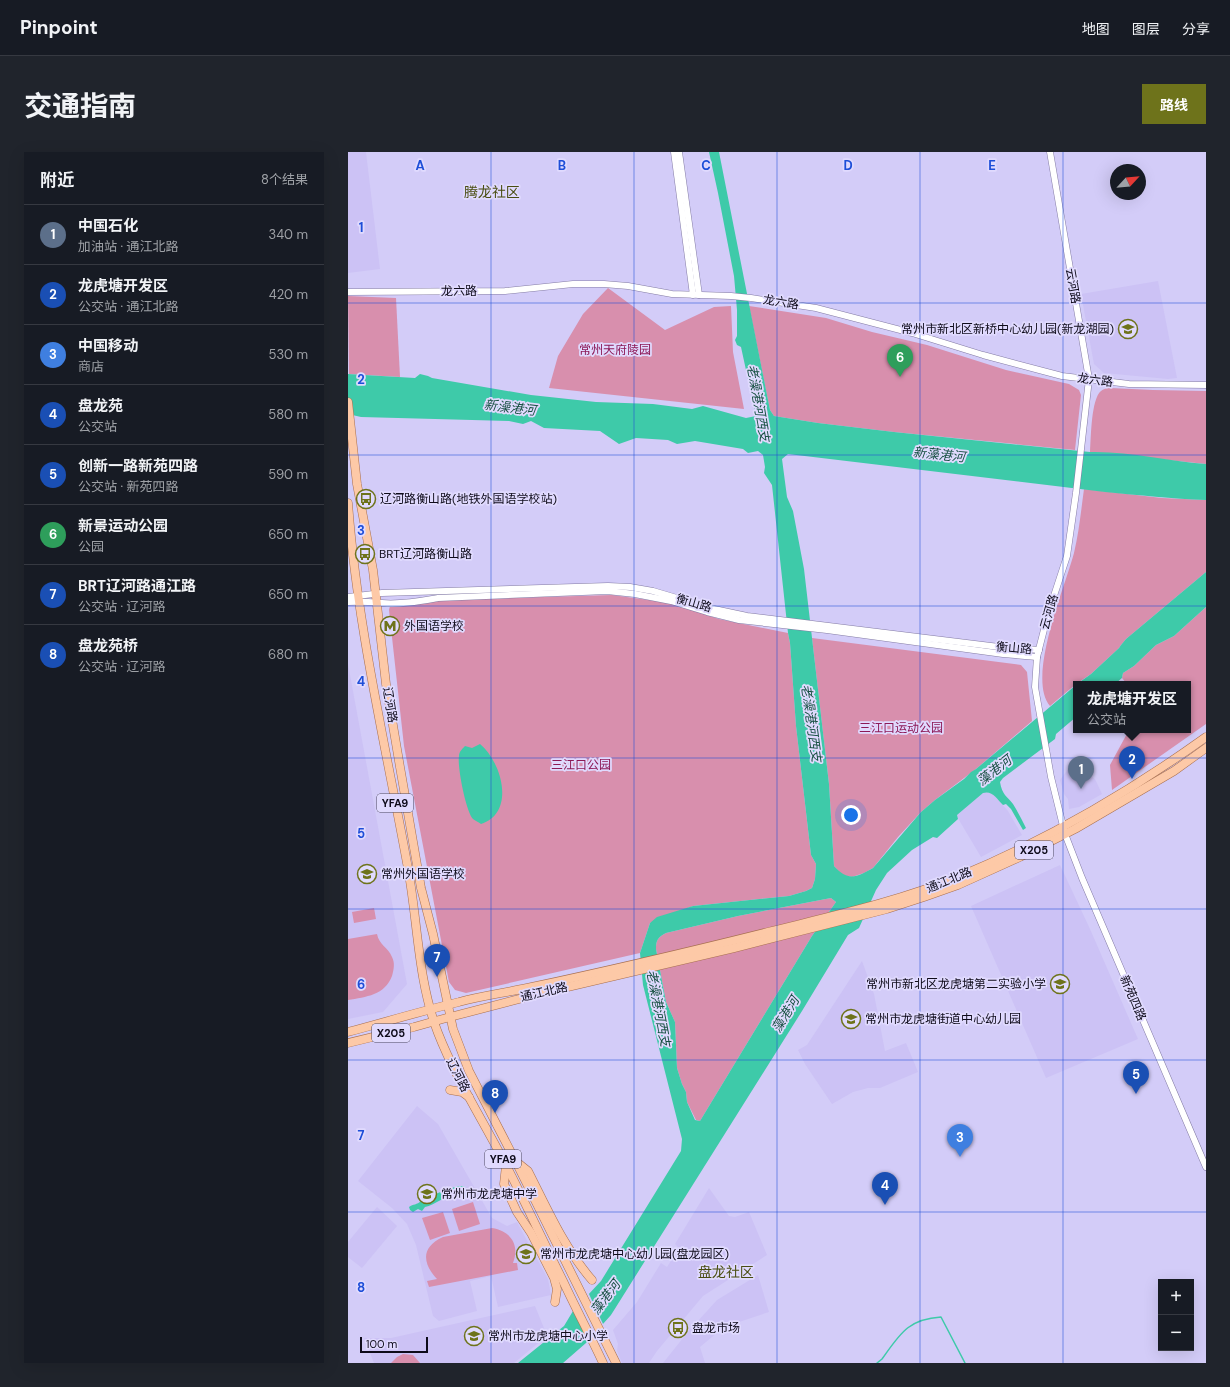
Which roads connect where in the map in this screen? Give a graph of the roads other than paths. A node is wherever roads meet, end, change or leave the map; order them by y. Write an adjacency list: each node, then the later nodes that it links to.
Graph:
1 (674, 152): 5 (street)
2 (679, 152): 5 (street)
3 (1050, 152): 6 (street, 云河路)
4 (348, 292): 5 (street, 龙六路)
5 (696, 295): 6 (street, 龙六路)
6 (1089, 379): 7 (street, 龙六路); 16 (street, 云河路)
7 (1206, 385)
8 (348, 402): 11 (main road, 辽河路 / YFA9)
9 (348, 503): 12 (main road, 辽河路 / YFA9)
10 (348, 597): 12 (street, 衡山路)
11 (376, 598): 12 (street, 衡山路); 14 (street, 衡山路); 14 (street, 衡山路); 23 (main road, 辽河路 / YFA9)
12 (358, 599): 13 (street, 衡山路); 24 (main road, 辽河路 / YFA9)
13 (348, 602)
14 (786, 623): 15 (street, 衡山路)
15 (812, 626): 16 (street, 衡山路); 17 (street, 衡山路)
16 (1039, 650): 17 (street, 云河路)
17 (1037, 657): 20 (street, 云河路)
18 (1206, 737): 20 (main road, 通江北路 / X205)
19 (1206, 748): 20 (main road, 通江北路 / X205)
20 (1064, 831): 21 (main road, 通江北路 / X205); 21 (main road, 通江北路 / X205); 33 (street, 新苑四路)
21 (666, 960): 22 (main road)
22 (638, 967): 23 (main road, 通江北路); 25 (main road, 通江北路)
23 (447, 1005): 24 (main road, 通江北路); 25 (main road, YFA9)
24 (430, 1010): 26 (main road, YFA9); 27 (main road, X205)
25 (450, 1016): 26 (main road, 通江北路); 31 (main road, 辽河路 / YFA9)
26 (434, 1021): 28 (main road, X205); 29 (main road, 辽河路 / YFA9)
27 (348, 1032)
28 (348, 1043)
29 (458, 1075): 30 (main road, 辽河路 / YFA9); 30 (main road)
30 (469, 1096): 32 (main road, 辽河路 / YFA9)
31 (516, 1162): 34 (main road); 37 (main road, 辽河路 / YFA9)
32 (506, 1166): 35 (main road); 36 (main road, 辽河路 / YFA9)
33 (1206, 1168)
34 (592, 1280)
35 (556, 1302)
36 (603, 1363)
37 (616, 1363)

